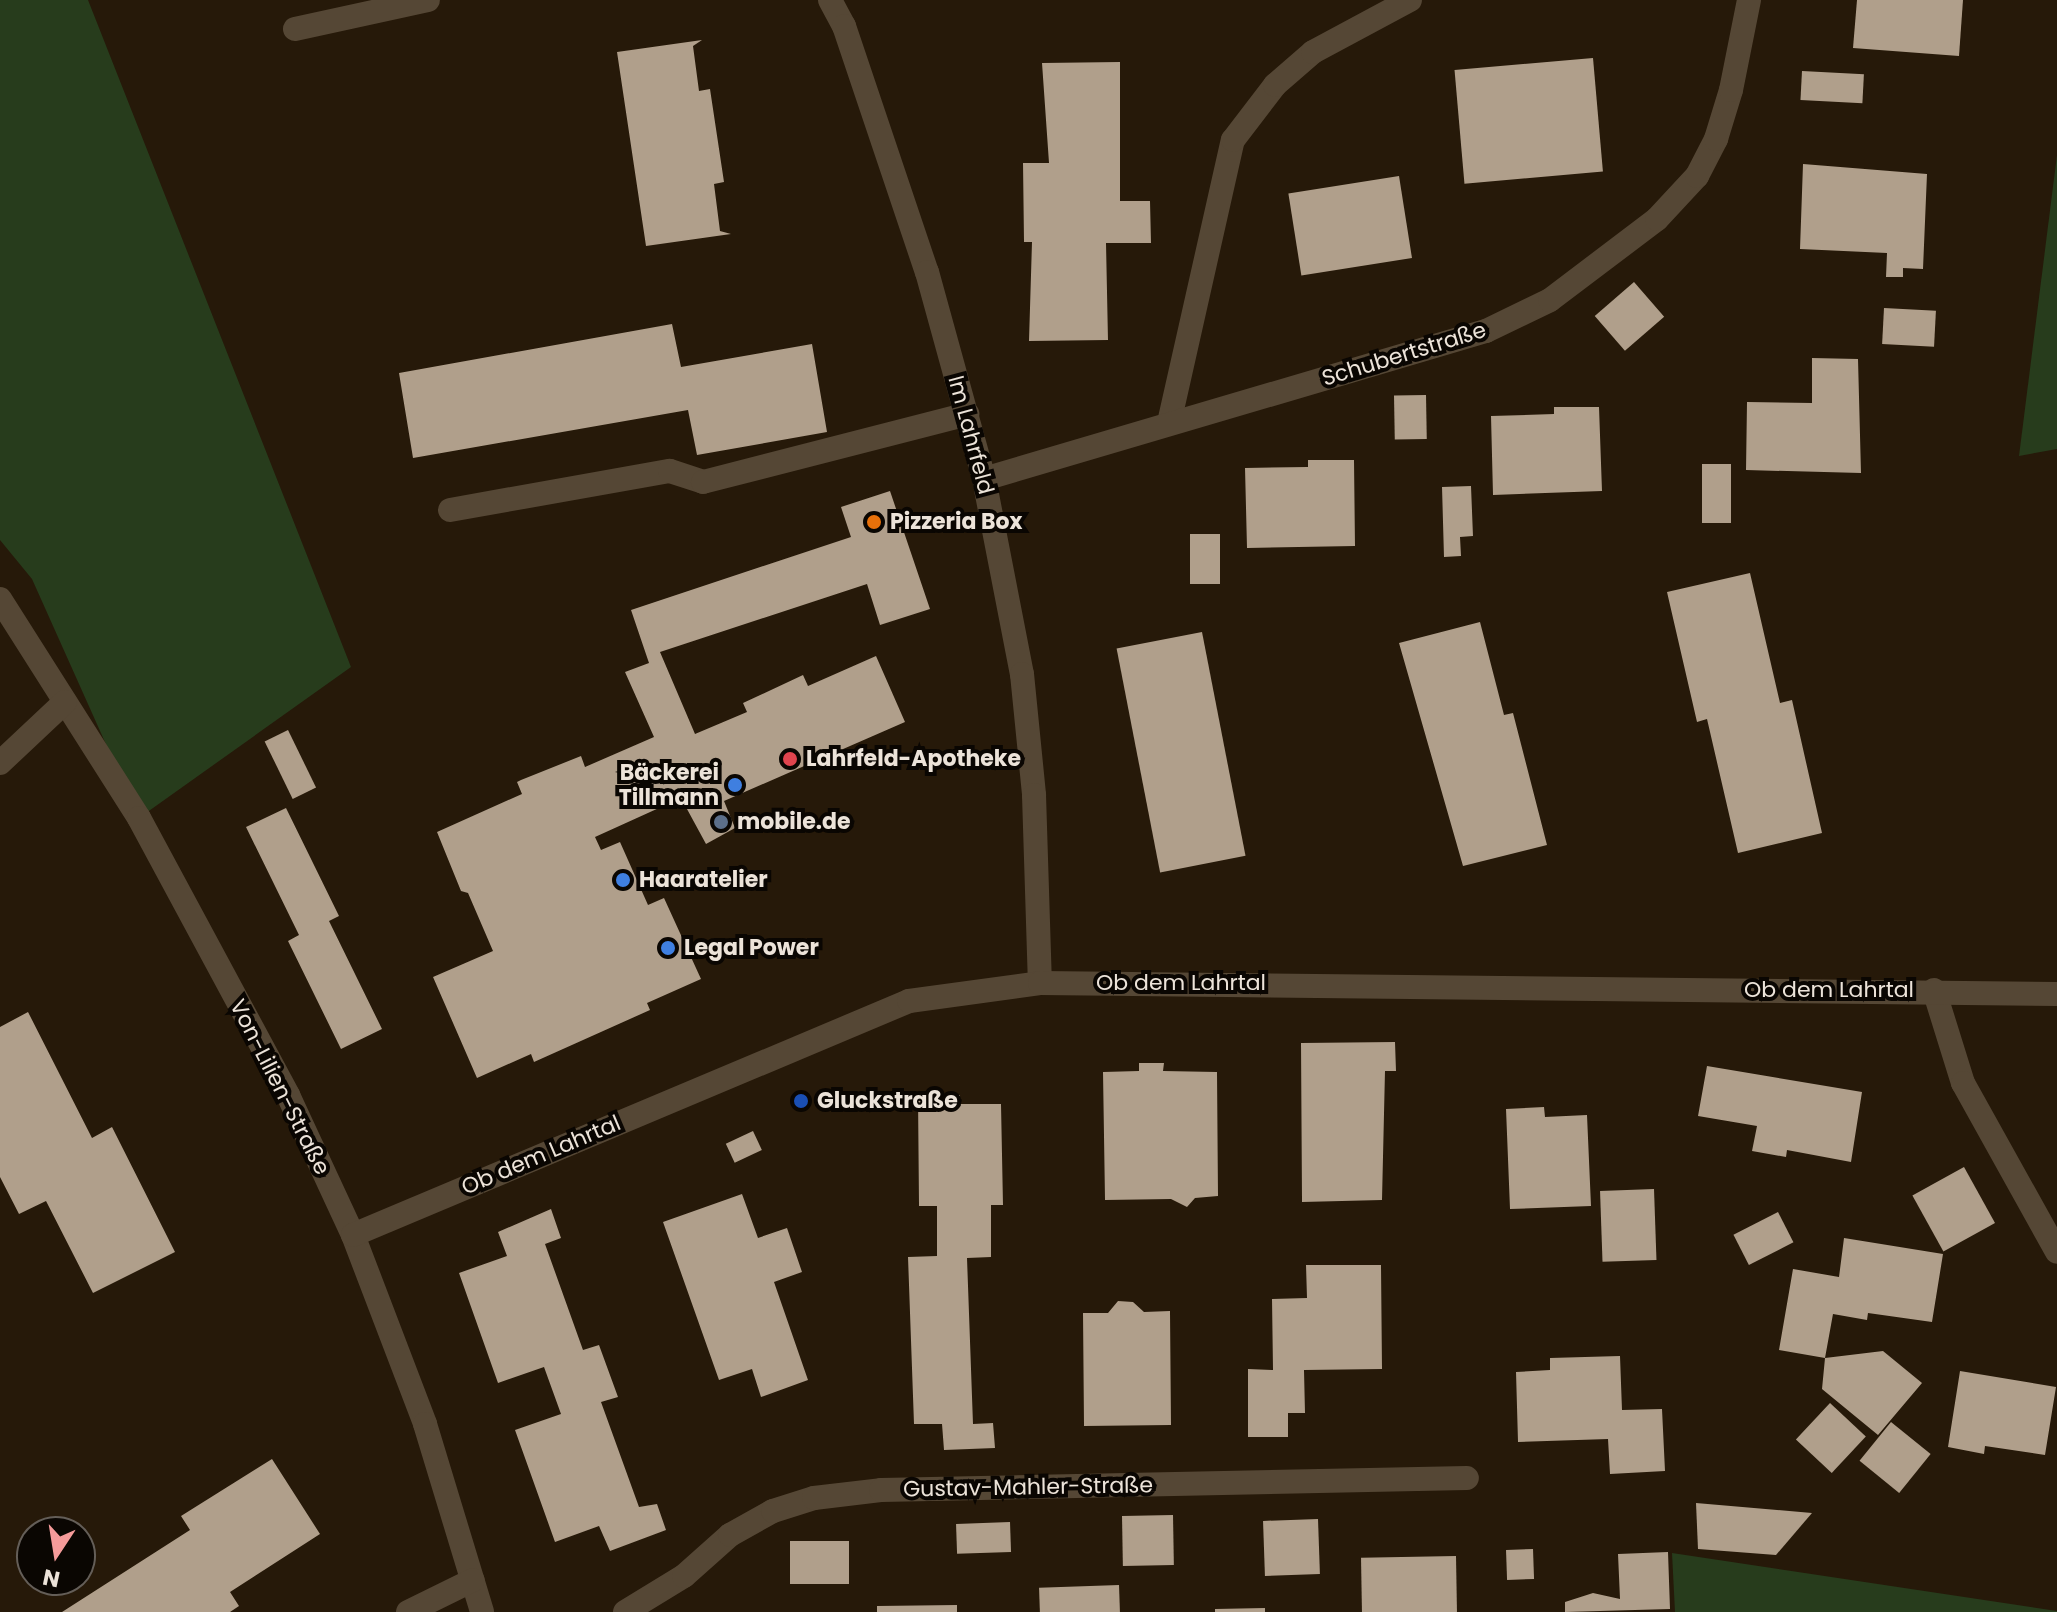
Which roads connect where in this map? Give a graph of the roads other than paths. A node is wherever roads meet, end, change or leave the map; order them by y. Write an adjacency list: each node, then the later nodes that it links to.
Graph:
1 (428, 0): 5 (street)
2 (830, 0): 6 (street, Im Lahrfeld)
3 (1410, 0): 7 (street)
4 (1749, 0): 7 (street, Schubertstraße)
5 (295, 29)
6 (967, 414): 8 (street, Im Lahrfeld); 9 (street)
7 (1169, 423): 8 (street, Schubertstraße)
8 (984, 479): 13 (street, Im Lahrfeld)
9 (450, 510)
10 (0, 599): 11 (street, Von-Lilien-Straße)
11 (65, 702): 12 (street); 16 (street, Von-Lilien-Straße)
12 (0, 763)
13 (1040, 983): 14 (street, Ob dem Lahrtal); 16 (street, Ob dem Lahrtal)
14 (1934, 990): 15 (street, Ob dem Lahrtal); 17 (street)
15 (2057, 994)
16 (353, 1235): 19 (street, Von-Lilien-Straße)
17 (2057, 1252)
18 (1467, 1478): 22 (street, Gustav-Mahler-Straße)
19 (473, 1580): 20 (street); 21 (street, Von-Lilien-Straße)
20 (408, 1612)
21 (482, 1612)
22 (625, 1612)

